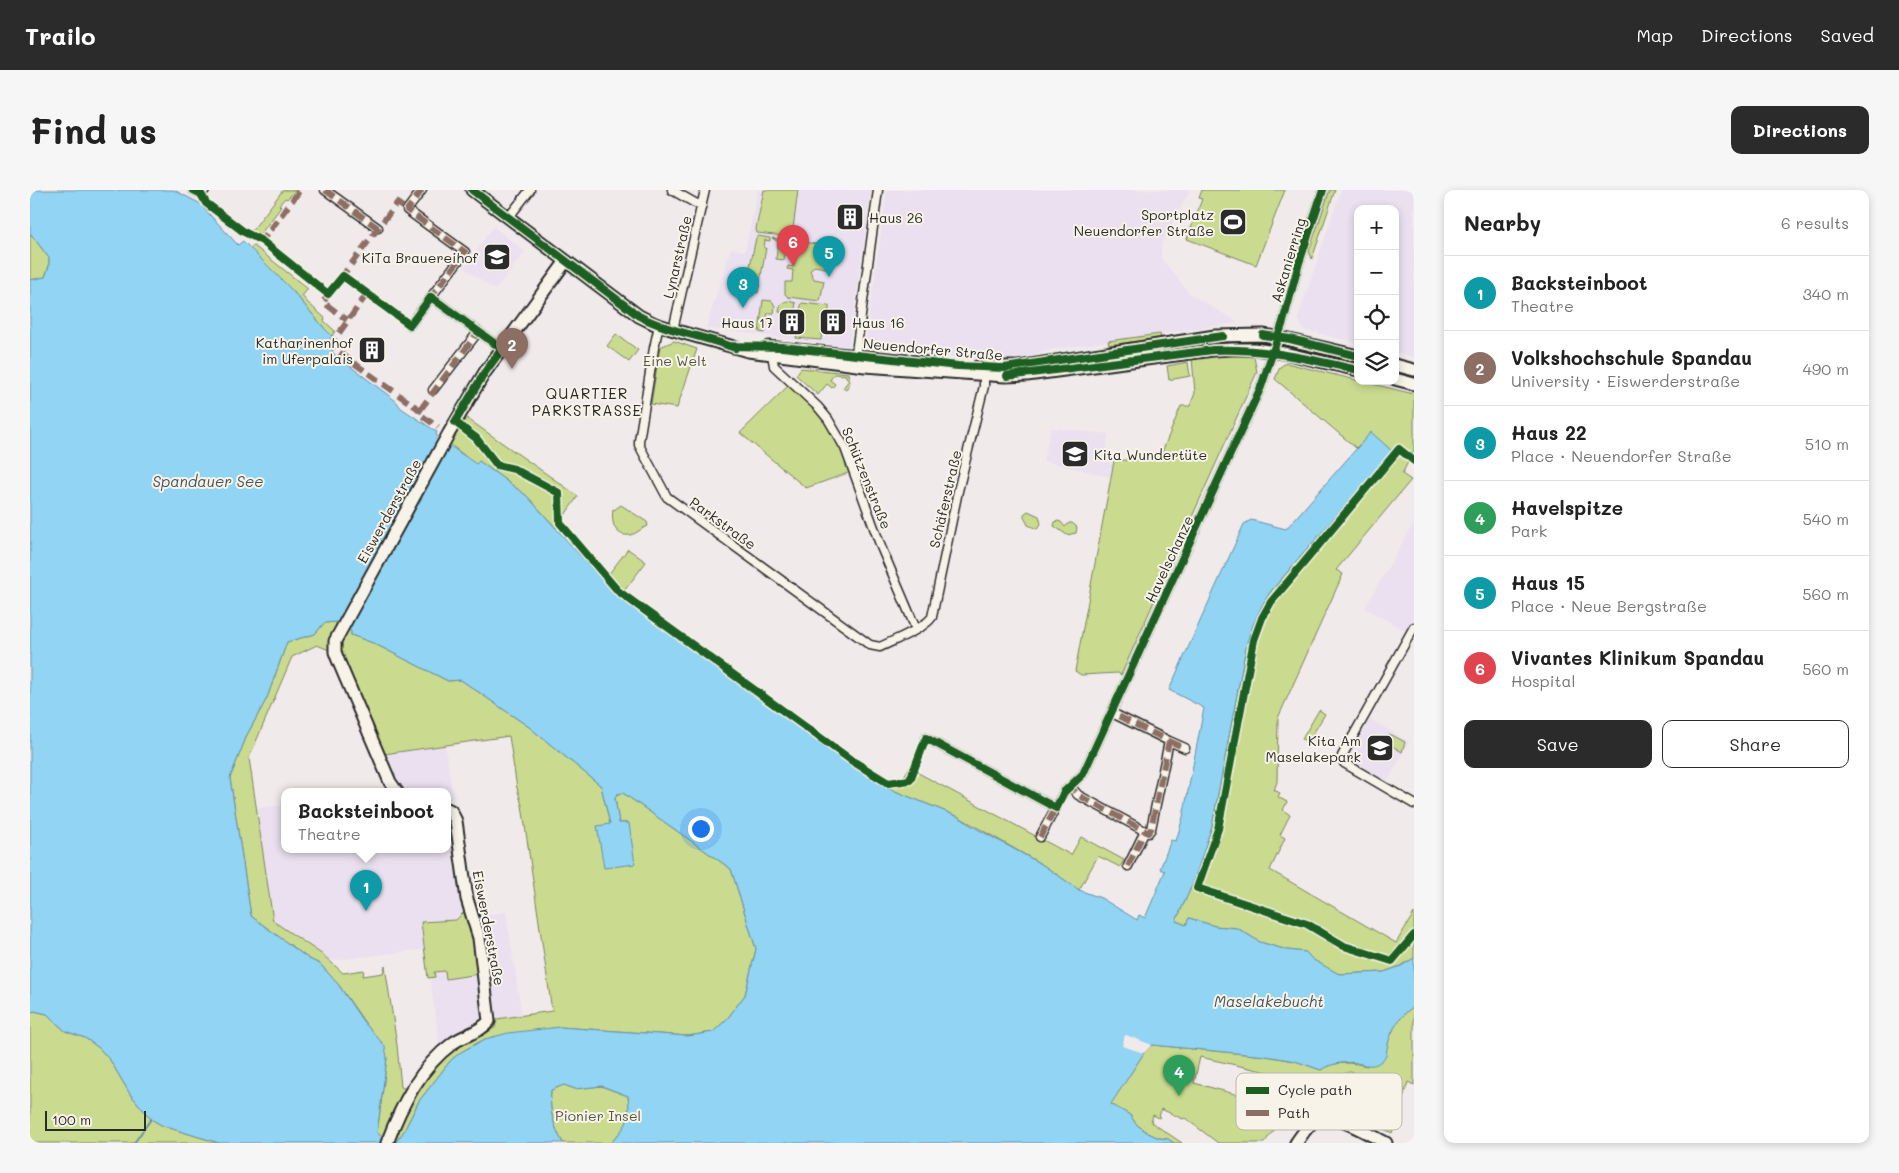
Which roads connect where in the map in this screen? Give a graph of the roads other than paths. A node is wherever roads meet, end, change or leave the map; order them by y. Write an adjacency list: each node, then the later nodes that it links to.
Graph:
1 (193, 190): 10 (street)
2 (325, 190): 13 (street)
3 (422, 190): 15 (street)
4 (472, 190): 12 (main road, Neuendorfer Straße)
5 (530, 190): 12 (street)
6 (672, 190): 11 (street)
7 (705, 190): 11 (street, Lynarstraße)
8 (878, 190): 25 (street)
9 (1323, 190): 20 (street, Askanierring)
10 (203, 192)
11 (702, 205): 18 (street, Lynarstraße)
12 (508, 218): 14 (main road, Neuendorfer Straße)
13 (378, 228)
14 (566, 261): 17 (main road, Neuendorfer Straße); 21 (main road, Eiswerderstraße)
15 (431, 296): 16 (street); 19 (street)
16 (410, 325)
17 (659, 325): 18 (main road, Neuendorfer Straße); 34 (street, Parkstraße)
18 (673, 330): 22 (main road, Neuendorfer Straße)
19 (478, 332): 21 (street); 32 (street)
20 (1278, 337): 23 (street, Havelschanze); 24 (main road, Neuendorfer Straße); 29 (main road, Neuendorfer Straße)
21 (502, 349): 40 (main road, Eiswerderstraße)
22 (772, 350): 25 (main road, Neuendorfer Straße); 34 (street, Schützenstraße)
23 (1272, 352): 27 (main road, Neuendorfer Straße); 29 (main road, Neuendorfer Straße); 35 (street, Havelschanze)
24 (1354, 355)
25 (855, 360): 29 (main road, Neuendorfer Straße)
26 (1399, 366): 28 (main road)
27 (1354, 369)
28 (1414, 370)
29 (983, 371): 34 (street, Schäferstraße)
30 (1399, 380): 31 (main road)
31 (1414, 384)
32 (433, 390)
33 (1414, 627): 41 (street)
34 (916, 629)
35 (1112, 713): 37 (street); 39 (street, Havelschanze)
36 (926, 738): 42 (street)
37 (1170, 741): 38 (street); 44 (street)
38 (1185, 748)
39 (1072, 786): 42 (street, Havelschanze); 44 (street)
40 (394, 788)
41 (1414, 804)
42 (1056, 808): 45 (street, Havelschanze)
43 (451, 811): 49 (main road, Eiswerderstraße)
44 (1146, 832): 46 (street)
45 (1040, 837)
46 (1128, 866)
47 (1306, 1130): 50 (main road)
48 (1359, 1130): 51 (main road)
49 (389, 1139)
50 (1296, 1143)
51 (1386, 1143)

